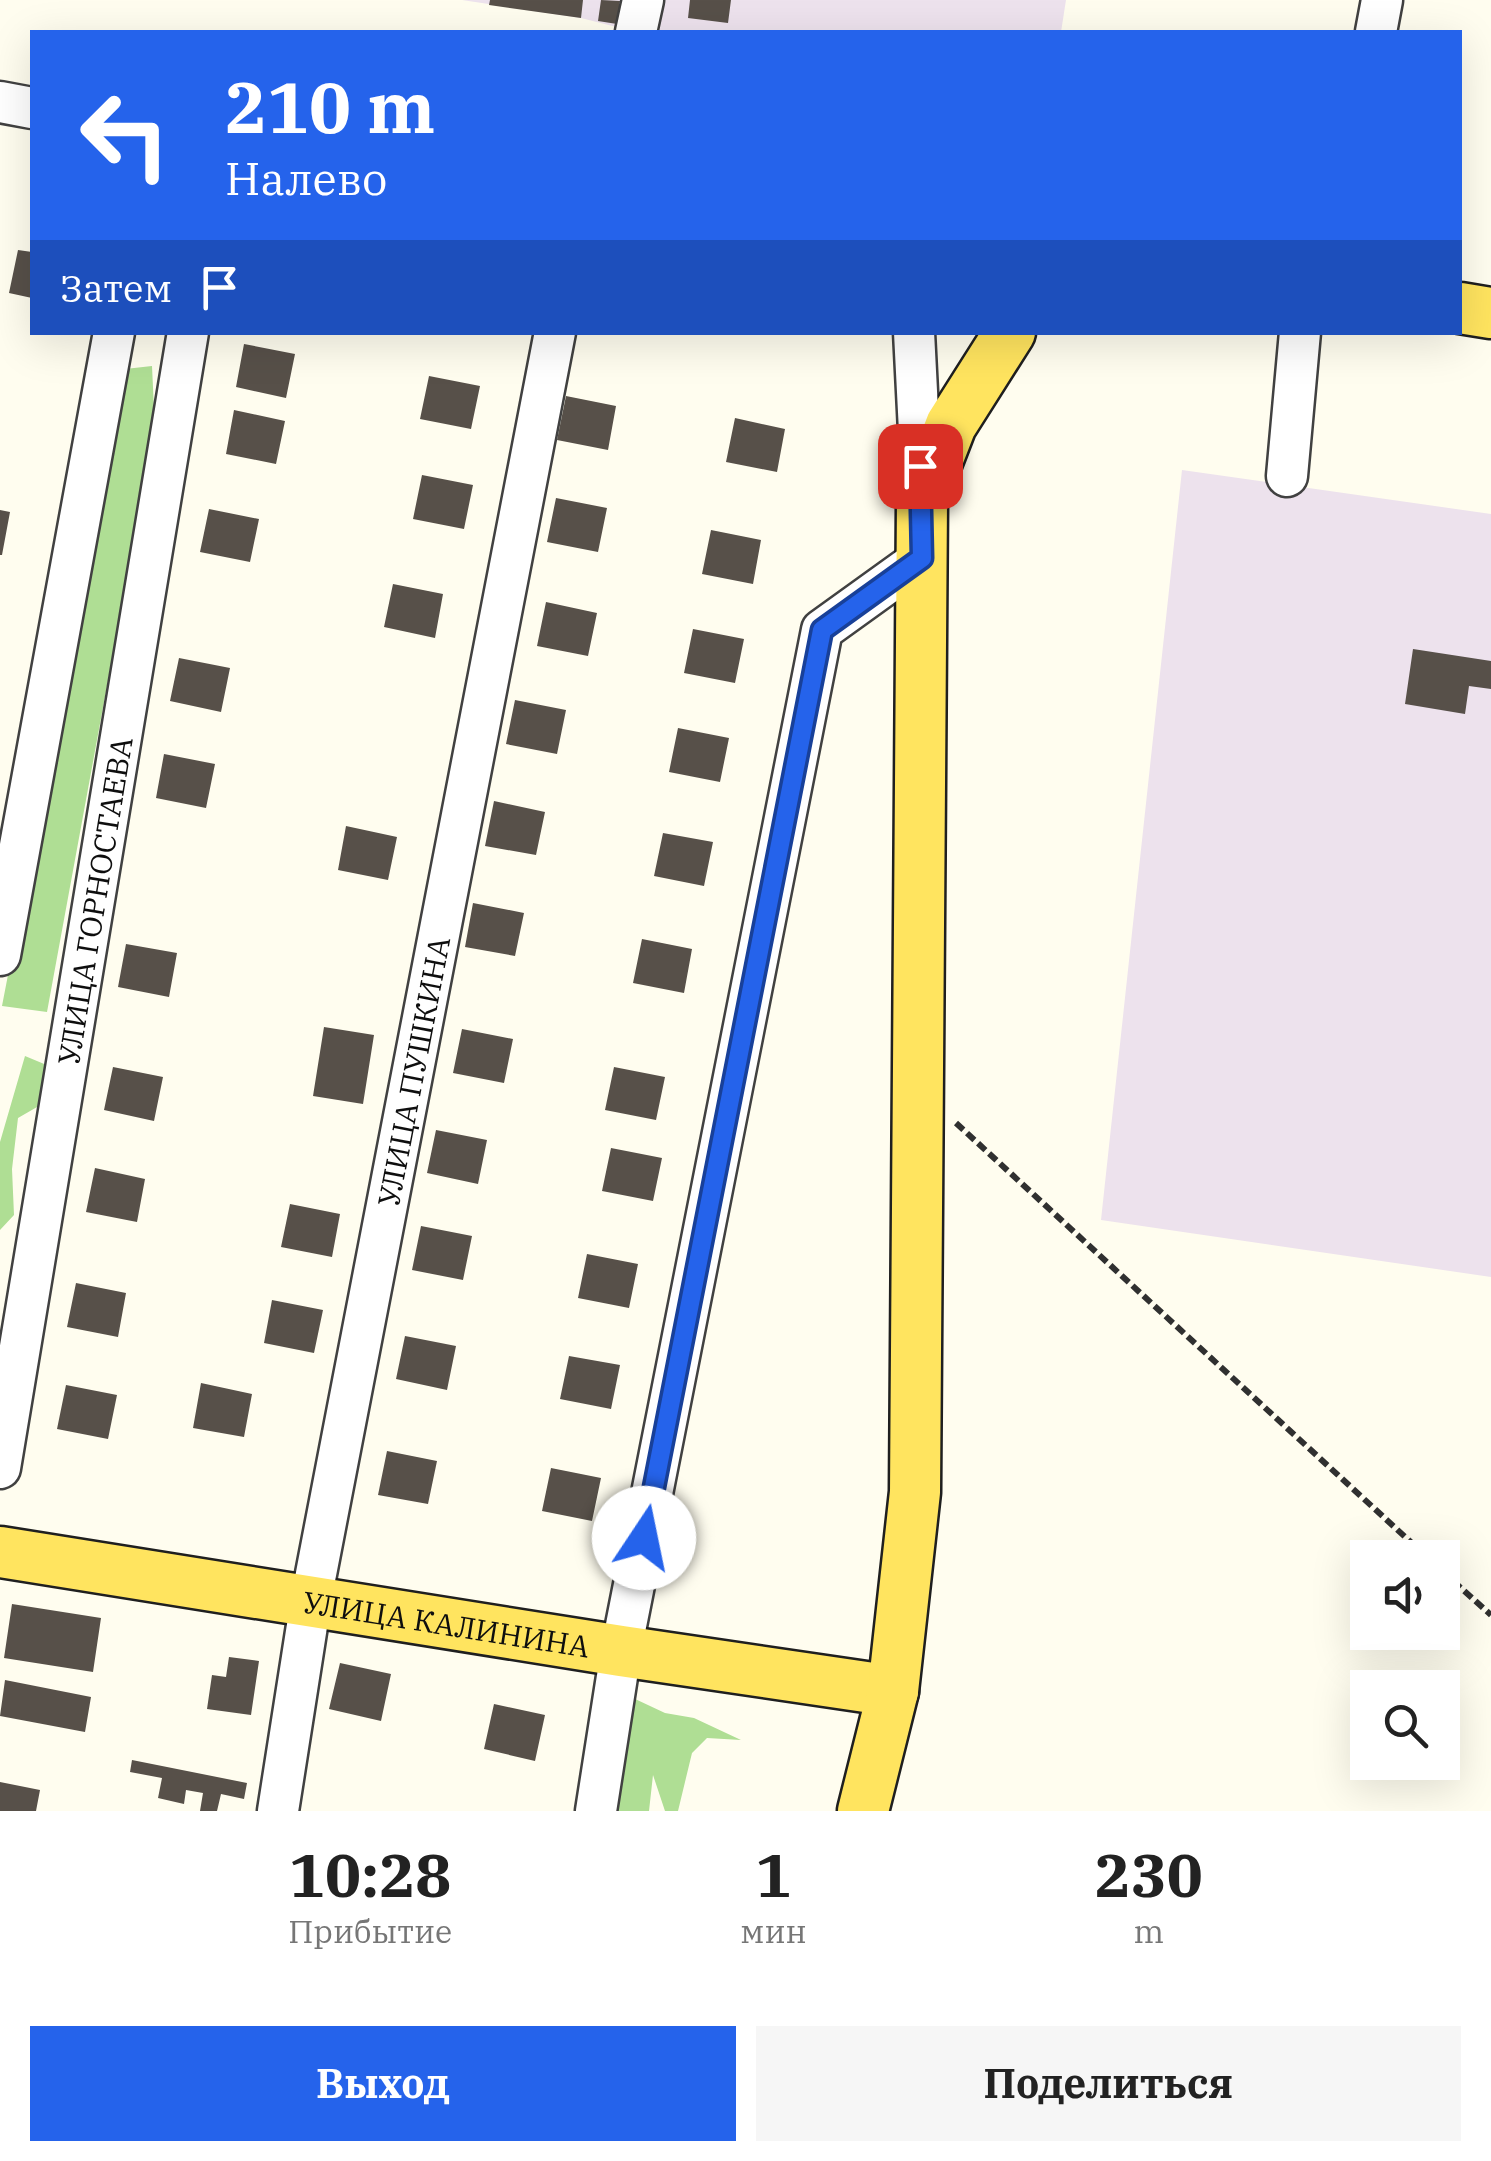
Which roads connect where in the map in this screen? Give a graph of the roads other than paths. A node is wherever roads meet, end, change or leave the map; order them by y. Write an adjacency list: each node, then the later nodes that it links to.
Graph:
1 (643, 0): 3 (street)
2 (1382, 0): 4 (street)
3 (636, 30)
4 (1376, 30)
5 (0, 102): 6 (street)
6 (30, 108)
7 (1462, 308): 8 (main road)
8 (1491, 313)
9 (113, 335): 18 (street)
10 (188, 335): 19 (street, УЛИЦА ГОРНОСТАЕВА)
11 (554, 335): 21 (street, УЛИЦА ПУШКИНА)
12 (914, 335): 16 (street)
13 (1008, 335): 16 (main road)
14 (1300, 335): 15 (street)
15 (1286, 476)
16 (922, 500): 17 (main road)
17 (922, 558): 22 (street); 23 (main road)
18 (0, 956)
19 (0, 1468)
20 (0, 1552): 21 (main road, УЛИЦА КАЛИНИНА)
21 (311, 1600): 22 (main road, УЛИЦА КАЛИНИНА); 24 (street, УЛИЦА ПУШКИНА)
22 (622, 1651): 23 (main road, УЛИЦА КАЛИНИНА); 25 (street)
23 (894, 1692): 26 (main road)
24 (278, 1811)
25 (596, 1811)
26 (863, 1811)

